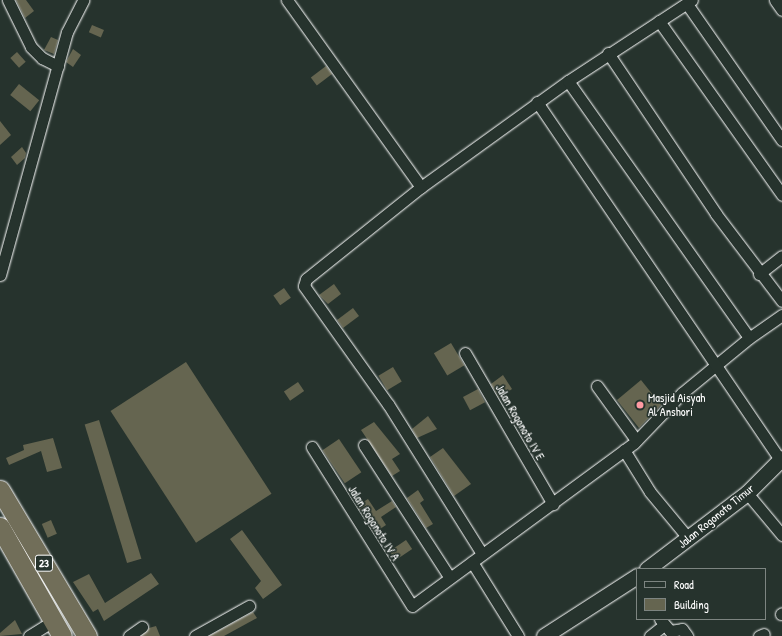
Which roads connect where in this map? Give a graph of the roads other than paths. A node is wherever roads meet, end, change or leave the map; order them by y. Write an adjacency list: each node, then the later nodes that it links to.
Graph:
1 (8, 0): 9 (street)
2 (83, 0): 9 (street)
3 (287, 0): 13 (street)
4 (775, 0): 6 (street)
5 (690, 2): 7 (street); 12 (street)
6 (782, 10)
7 (659, 21): 8 (street); 14 (street)
8 (608, 53): 10 (street); 17 (street)
9 (58, 66): 16 (street)
10 (568, 80): 11 (street); 20 (street)
11 (537, 102): 13 (street); 22 (street)
12 (782, 140)
13 (421, 187): 35 (street)
14 (782, 195)
15 (782, 256): 17 (street)
16 (1, 271)
17 (759, 274): 18 (street)
18 (782, 301)
19 (782, 316): 20 (street)
20 (749, 338): 22 (street)
21 (465, 353): 31 (street, Jalan Rogonoto IV E)
22 (714, 364): 24 (street); 28 (street)
23 (597, 386): 24 (street)
24 (636, 440): 27 (street)
25 (364, 446): 38 (street)
26 (312, 447): 38 (street, Jalan Rogonoto IV A)
27 (624, 450): 31 (street); 34 (street)
28 (781, 459): 30 (main road, Jalan Rogonoto Timur)
29 (0, 490): 45 (highway, 23)
30 (747, 493): 33 (street); 34 (main road, Jalan Rogonoto Timur)
31 (553, 504): 35 (street)
32 (0, 527): 43 (highway, 23)
33 (782, 535)
34 (689, 539): 37 (main road, Jalan Rogonoto Timur)
35 (482, 554): 36 (street)
36 (472, 562): 38 (street); 48 (street)
37 (647, 568)
38 (450, 578)
39 (635, 580): 49 (main road)
40 (249, 606): 47 (street)
41 (662, 622): 50 (street); 51 (street)
42 (142, 627): 46 (street)
43 (57, 629): 44 (street)
44 (29, 636)
45 (87, 636)
46 (129, 636)
47 (195, 636)
48 (518, 636)
49 (544, 636)
50 (650, 636)
51 (687, 636)

